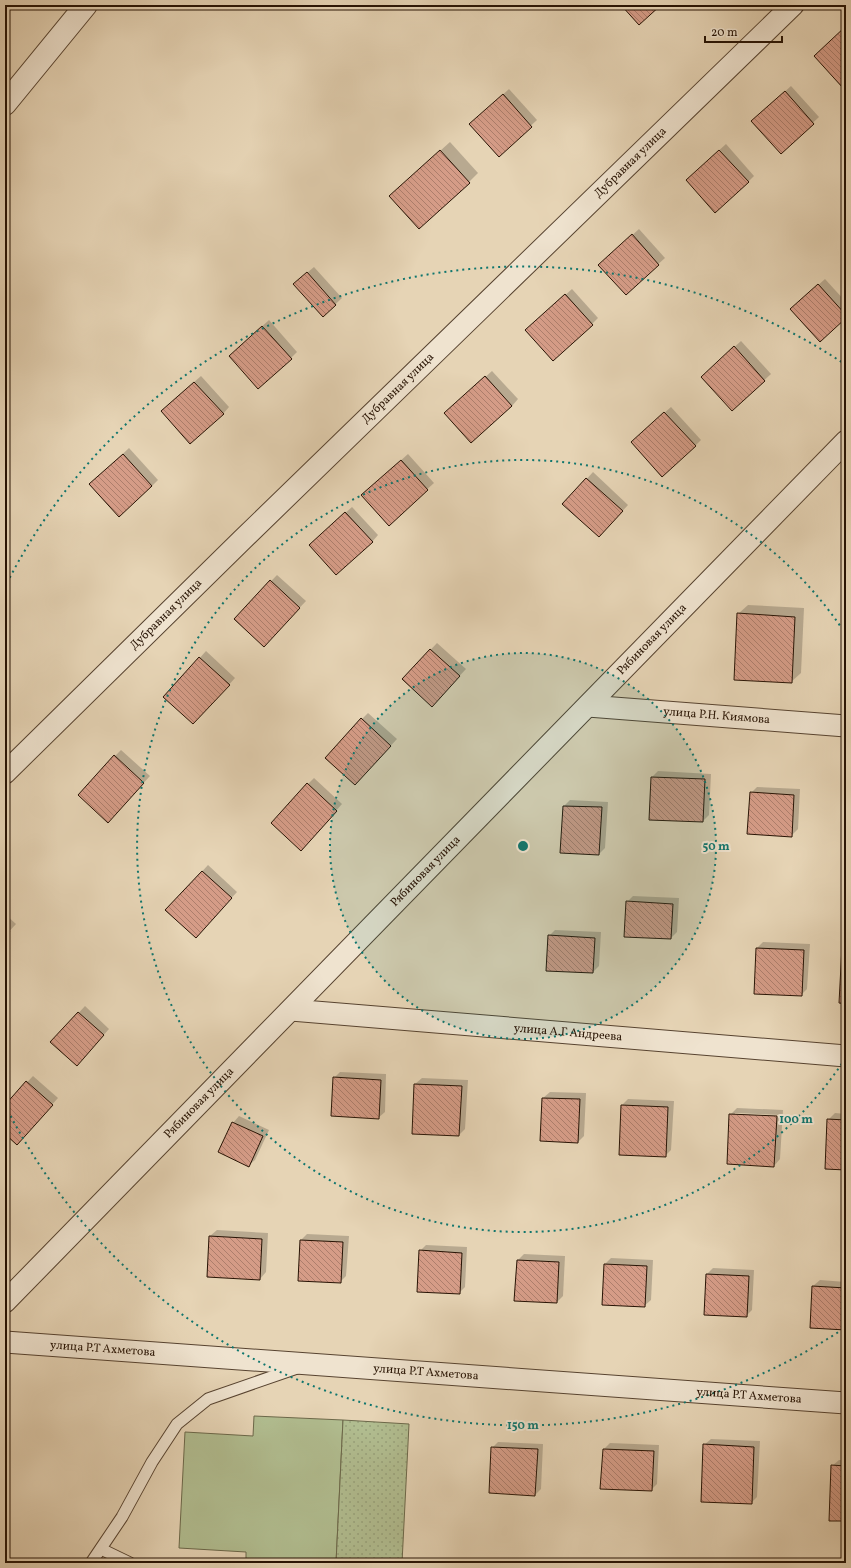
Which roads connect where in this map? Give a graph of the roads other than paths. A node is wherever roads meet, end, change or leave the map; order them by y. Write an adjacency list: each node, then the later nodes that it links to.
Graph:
1 (86, 5): 3 (street)
2 (793, 5): 7 (street, Дубравная улица)
3 (5, 104)
4 (846, 441): 5 (street, Рябиновая улица)
5 (588, 706): 6 (street, улица Р.Н. Киямова); 8 (street, Рябиновая улица)
6 (846, 726)
7 (5, 773)
8 (291, 1010): 9 (street, улица А.Г Андреева); 10 (street, Рябиновая улица)
9 (846, 1056)
10 (5, 1302)
11 (5, 1342): 12 (street, улица Р.Т Ахметова)
12 (309, 1364): 13 (street, улица Р.Т Ахметова); 14 (lane)
13 (846, 1403)
14 (101, 1549): 15 (lane); 16 (lane)
15 (91, 1563)
16 (130, 1563)

